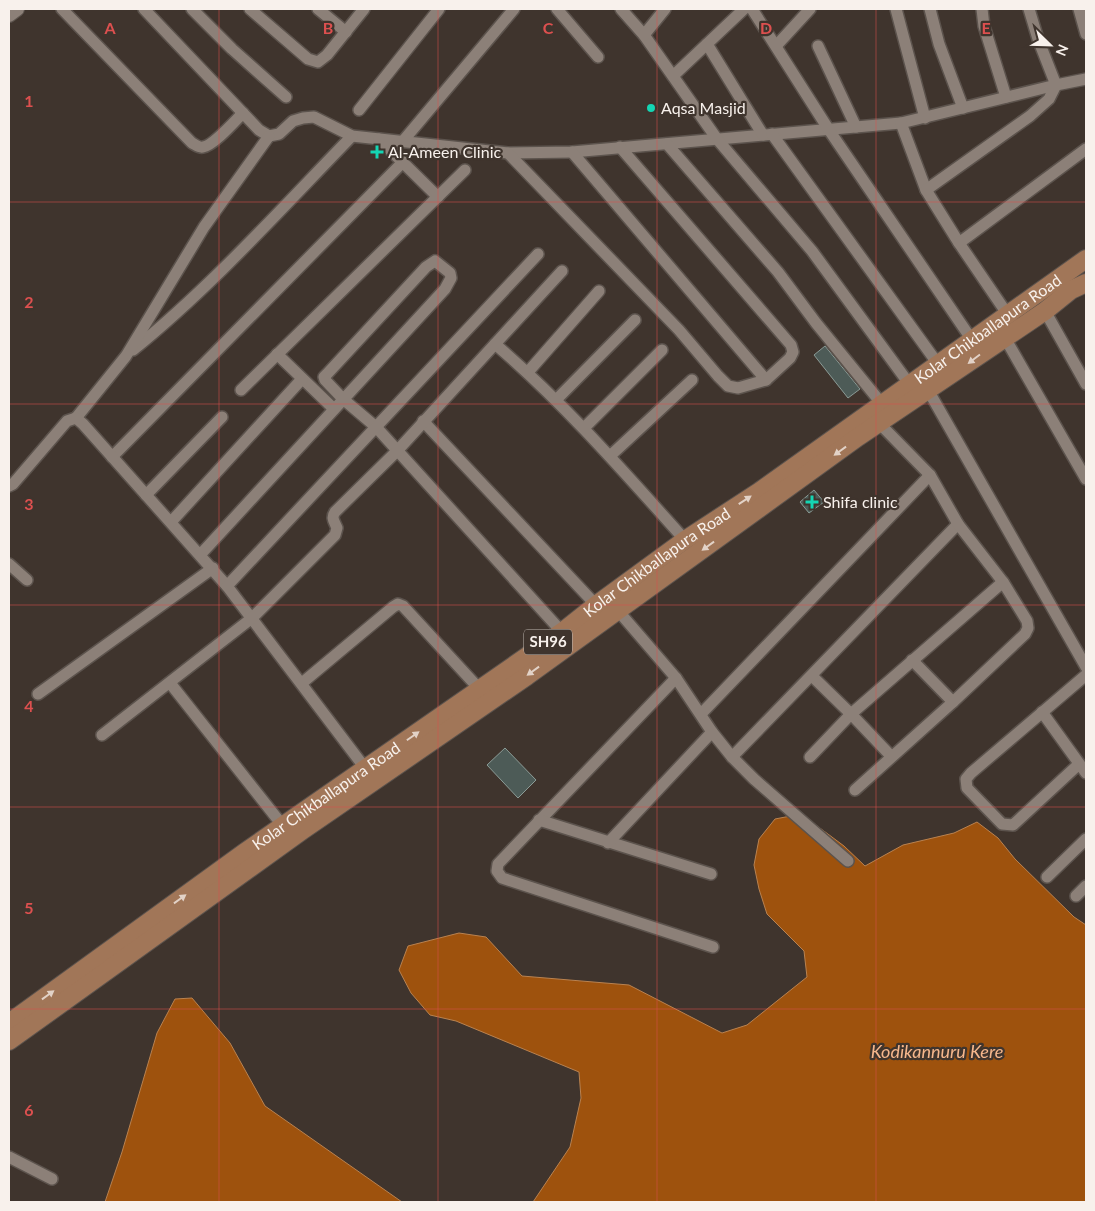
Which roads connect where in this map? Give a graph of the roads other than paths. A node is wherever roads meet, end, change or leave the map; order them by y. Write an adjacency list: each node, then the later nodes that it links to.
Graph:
1 (16, 9): 21 (street)
2 (62, 9): 36 (street)
3 (144, 9): 36 (street)
4 (192, 9): 32 (street)
5 (250, 9): 22 (street)
6 (318, 9): 22 (street)
7 (364, 9): 22 (street)
8 (439, 9): 35 (street)
9 (514, 9): 46 (street)
10 (557, 9): 28 (street)
11 (621, 9): 24 (street)
12 (665, 9): 24 (street)
13 (744, 9): 25 (street)
14 (752, 9): 26 (street)
15 (810, 9): 26 (street)
16 (896, 9): 37 (street)
17 (930, 9): 34 (street)
18 (982, 9): 33 (street)
19 (1029, 9): 31 (street)
20 (1079, 9): 23 (street)
21 (9, 15)
22 (346, 32)
23 (1086, 34)
24 (644, 35): 29 (street)
25 (707, 44): 29 (street); 41 (street)
26 (776, 46): 40 (street)
27 (818, 46): 39 (street)
28 (598, 57)
29 (673, 76): 45 (street)
30 (1086, 79): 31 (street)
31 (1056, 85): 33 (street); 54 (street)
32 (286, 96)
33 (1006, 97): 34 (street)
34 (963, 108): 37 (street)
35 (359, 110)
36 (243, 113): 42 (street)
37 (924, 118): 38 (street)
38 (901, 123): 39 (street); 54 (street)
39 (856, 127): 40 (street)
40 (829, 130): 41 (street); 66 (street)
41 (768, 135): 45 (street); 71 (street)
42 (269, 136): 43 (street); 70 (street)
43 (352, 136): 44 (street); 70 (street)
44 (379, 139): 46 (street); 52 (street)
45 (717, 139): 47 (street); 78 (street)
46 (403, 141): 51 (street)
47 (667, 144): 48 (street); 81 (street)
48 (620, 148): 50 (street); 75 (street)
49 (1086, 149): 56 (street)
50 (572, 152): 51 (street); 75 (street)
51 (508, 153): 75 (street)
52 (403, 162): 55 (street); 91 (street)
53 (465, 170): 55 (street)
54 (926, 190): 56 (street)
55 (438, 197): 69 (street)
56 (959, 243): 63 (street)
57 (538, 254): 87 (street)
58 (1086, 259): 63 (main road, Kolar Chikballapura Road / SH96)
59 (562, 271): 67 (street)
60 (1086, 285): 62 (main road, Kolar Chikballapura Road / SH96)
61 (599, 291): 72 (street)
62 (1045, 311): 65 (main road, Kolar Chikballapura Road / SH96); 76 (street)
63 (1008, 315): 66 (main road, Kolar Chikballapura Road / SH96)
64 (635, 320): 80 (street)
65 (1004, 338): 78 (main road, Kolar Chikballapura Road / SH96, one-way to 78); 93 (street)
66 (972, 340): 71 (main road, Kolar Chikballapura Road / SH96)
67 (495, 344): 72 (street); 85 (street)
68 (662, 350): 88 (street)
69 (277, 354): 73 (street); 77 (street)
70 (126, 356): 84 (street)
71 (938, 364): 78 (main road, Kolar Chikballapura Road / SH96)
72 (528, 372): 80 (street)
73 (302, 379): 82 (street); 96 (street)
74 (692, 380): 90 (street)
75 (766, 380)
76 (1086, 384)
77 (241, 390)
78 (918, 391): 81 (main road, Kolar Chikballapura Road / SH96); 86 (main road, Kolar Chikballapura Road / SH96); 110 (street)
79 (343, 399): 79 (street); 82 (street); 87 (street)
80 (556, 400): 88 (street)
81 (882, 404): 98 (main road, Kolar Chikballapura Road / SH96, one-way to 81)
82 (334, 409): 99 (street)
83 (222, 417): 95 (street)
84 (76, 418): 91 (street); 94 (street)
85 (424, 422): 89 (street); 105 (street)
86 (879, 423): 92 (street); 106 (main road, Kolar Chikballapura Road / SH96, one-way to 106)
87 (376, 427): 89 (street); 104 (street)
88 (584, 428): 90 (street)
89 (397, 451): 107 (street); 108 (street)
90 (610, 456): 98 (street)
91 (112, 457): 95 (street)
92 (930, 475): 97 (street); 120 (street)
93 (1086, 479)
94 (9, 486)
95 (146, 494): 96 (street)
96 (171, 522): 99 (street)
97 (958, 524): 103 (street); 112 (street)
98 (685, 540): 105 (main road, Kolar Chikballapura Road / SH96)
99 (200, 554): 101 (street)
100 (9, 564): 102 (street)
101 (212, 568): 104 (street); 116 (street)
102 (27, 580)
103 (1003, 582): 109 (street); 118 (street)
104 (227, 586): 107 (street)
105 (602, 600): 106 (street); 108 (main road, Kolar Chikballapura Road / SH96)
106 (618, 610): 113 (street); 117 (main road, Kolar Chikballapura Road / SH96, one-way to 117)
107 (252, 618): 114 (street); 115 (street)
108 (562, 632): 117 (main road, Kolar Chikballapura Road / SH96)
109 (912, 660): 118 (street); 121 (street)
110 (1086, 667)
111 (1086, 675): 119 (street)
112 (812, 676): 121 (street); 125 (street)
113 (676, 678): 120 (street); 130 (street)
114 (170, 683): 123 (street); 131 (street)
115 (302, 683): 117 (street); 127 (street)
116 (38, 694)
117 (484, 695): 127 (main road, Kolar Chikballapura Road / SH96, one-way to 117); 141 (main road, Kolar Chikballapura Road / SH96)
118 (953, 702): 124 (street)
119 (1042, 712): 128 (street); 128 (street)
120 (700, 714): 122 (street)
121 (851, 714): 124 (street); 126 (street)
122 (712, 732): 125 (street); 133 (street)
123 (102, 735)
124 (891, 756): 129 (street)
125 (732, 757): 134 (street)
126 (810, 757)
127 (365, 768): 131 (main road, Kolar Chikballapura Road / SH96)
128 (1083, 769)
129 (855, 790)
130 (539, 820): 133 (street); 139 (street)
131 (283, 826): 140 (main road, Kolar Chikballapura Road / SH96, one-way to 131)
132 (1086, 839): 136 (street)
133 (608, 843): 135 (street)
134 (848, 861)
135 (711, 874)
136 (1047, 877)
137 (1086, 886): 138 (street)
138 (1076, 896)
139 (713, 947)
140 (9, 1023)
141 (9, 1041)
142 (9, 1157): 143 (street)
143 (52, 1180)

